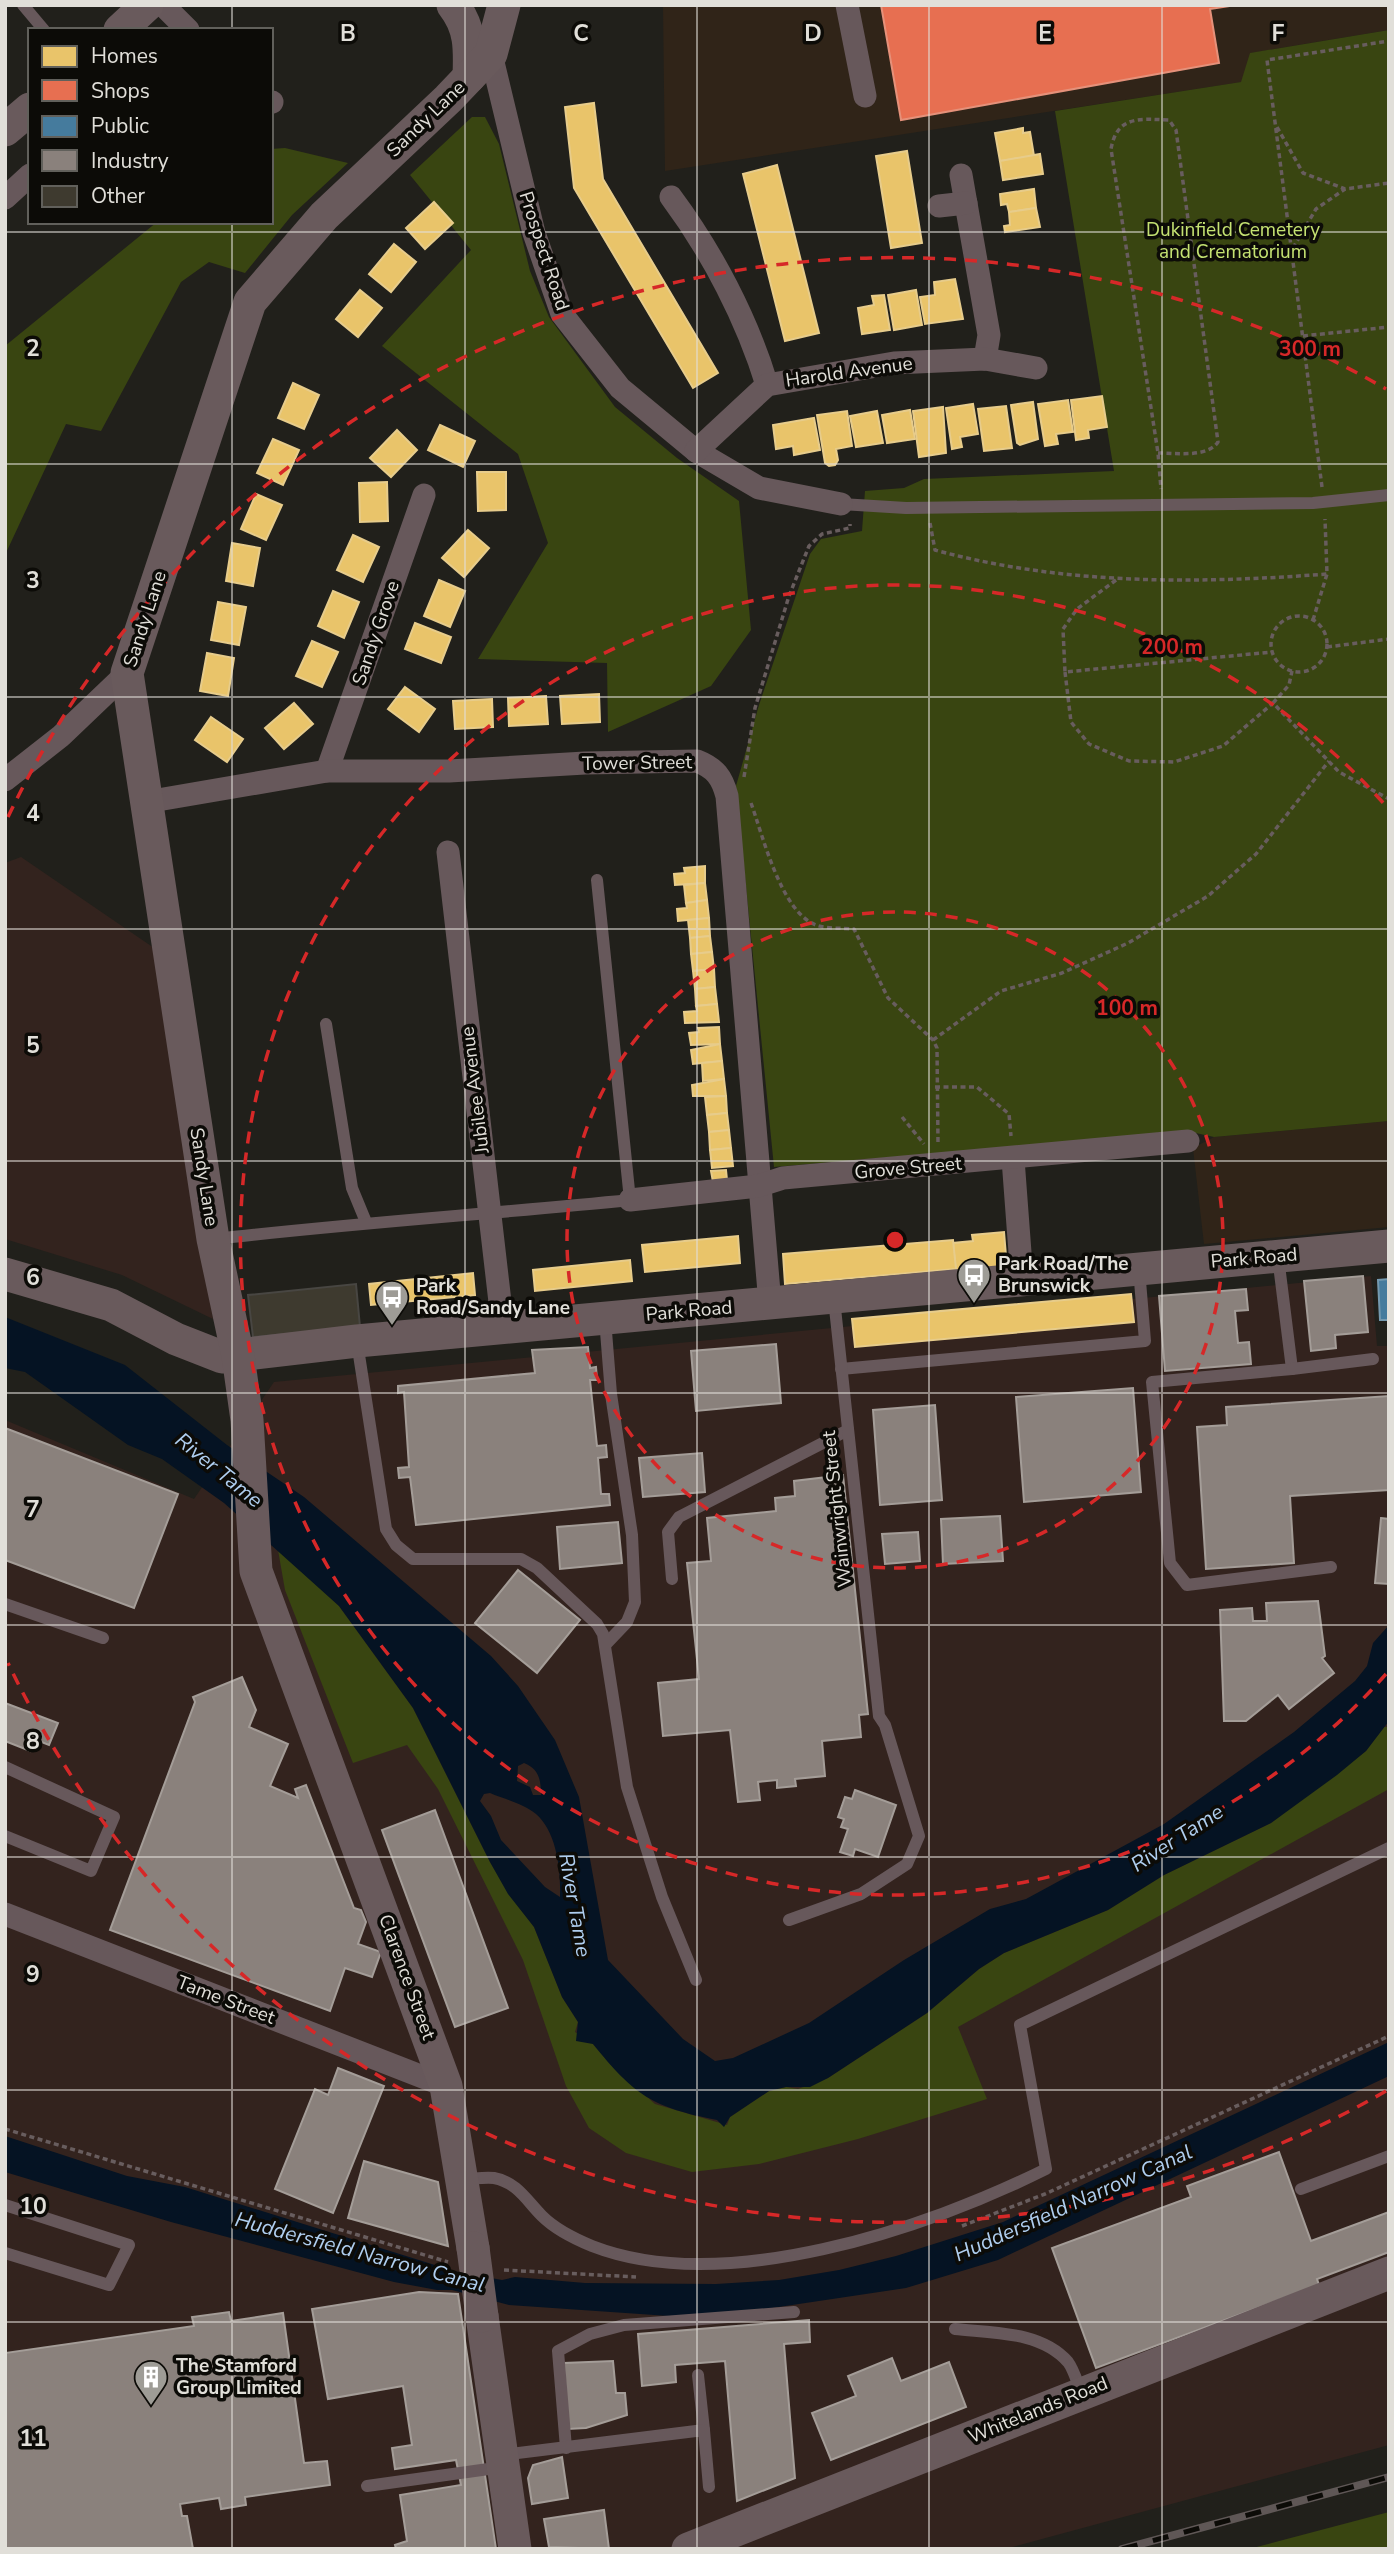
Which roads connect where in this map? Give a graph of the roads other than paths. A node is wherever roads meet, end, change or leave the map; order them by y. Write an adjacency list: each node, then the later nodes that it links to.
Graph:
1 (23, 5): 7 (lane)
2 (148, 5): 8 (main road)
3 (163, 5): 9 (street)
4 (453, 5): 10 (main road)
5 (504, 5): 10 (main road)
6 (847, 5): 11 (street)
7 (42, 28)
8 (122, 28)
9 (186, 28)
10 (480, 65): 23 (street, Prospect Road); 27 (main road, Sandy Lane)
11 (865, 96)
12 (28, 111): 13 (main road)
13 (5, 130)
14 (961, 175): 18 (street)
15 (28, 177): 17 (street)
16 (671, 197): 22 (street)
17 (5, 198)
18 (966, 203): 19 (street); 20 (street)
19 (939, 206)
20 (985, 359): 21 (street, Harold Avenue); 22 (street, Harold Avenue)
21 (1036, 368)
22 (767, 384): 23 (street, Harold Avenue)
23 (696, 451): 26 (street, Prospect Road)
24 (424, 495): 28 (street, Sandy Grove)
25 (1389, 495): 26 (lane)
26 (846, 505)
27 (127, 673): 29 (street); 30 (main road, Sandy Lane)
28 (327, 771): 30 (street, Tower Street); 36 (street, Tower Street)
29 (5, 780)
30 (146, 802): 40 (main road, Sandy Lane)
31 (448, 852): 38 (street, Jubilee Avenue)
32 (597, 880): 37 (lane)
33 (326, 1024): 39 (lane)
34 (1188, 1141): 35 (street, Grove Street)
35 (1013, 1159): 36 (street, Grove Street); 45 (street)
36 (758, 1185): 37 (street, Grove Street); 47 (street, Tower Street)
37 (629, 1199): 38 (lane)
38 (489, 1214): 39 (lane); 49 (street, Jubilee Avenue)
39 (366, 1222): 40 (lane)
40 (213, 1239): 51 (main road, Sandy Lane)
41 (1389, 1246): 42 (main road, Park Road)
42 (1278, 1256): 43 (main road, Park Road); 54 (lane)
43 (1139, 1269): 45 (main road, Park Road); 53 (lane)
44 (5, 1274): 51 (main road, Park Road)
45 (1022, 1279): 46 (main road, Park Road)
46 (834, 1299): 47 (main road, Park Road); 53 (lane, Wainwright Street)
47 (770, 1304): 48 (main road, Park Road)
48 (605, 1319): 49 (main road, Park Road); 61 (lane)
49 (503, 1328): 50 (main road, Park Road)
50 (357, 1341): 51 (main road, Park Road); 61 (lane)
51 (239, 1356): 55 (main road, Sandy Lane)
52 (1373, 1359): 54 (lane)
53 (841, 1369): 56 (lane, Wainwright Street)
54 (1292, 1369): 57 (lane)
55 (247, 1420): 68 (main road, Clarence Street)
56 (848, 1430): 58 (lane); 66 (lane, Wainwright Street)
57 (1331, 1567)
58 (672, 1579)
59 (5, 1604): 60 (lane)
60 (103, 1638)
61 (606, 1644): 67 (lane)
62 (5, 1767): 63 (lane)
63 (5, 1836)
64 (1389, 1848): 70 (lane)
65 (5, 1914): 68 (street, Tame Street)
66 (789, 1920)
67 (696, 1980)
68 (446, 2086): 70 (main road, Clarence Street)
69 (1389, 2156): 71 (lane)
70 (461, 2179): 81 (main road, Clarence Street, bridge)
71 (1300, 2189)
72 (5, 2204): 73 (lane)
73 (5, 2253)
74 (1389, 2273): 78 (main road, Whitelands Road)
75 (794, 2312): 80 (lane)
76 (954, 2329): 78 (lane)
77 (698, 2375): 79 (lane)
78 (1082, 2392): 85 (main road, Whitelands Road)
79 (704, 2430): 80 (lane); 83 (lane)
80 (566, 2448): 81 (lane)
81 (503, 2461): 82 (lane); 84 (main road, Clarence Street)
82 (367, 2486)
83 (709, 2487)
84 (515, 2549)
85 (688, 2549)

